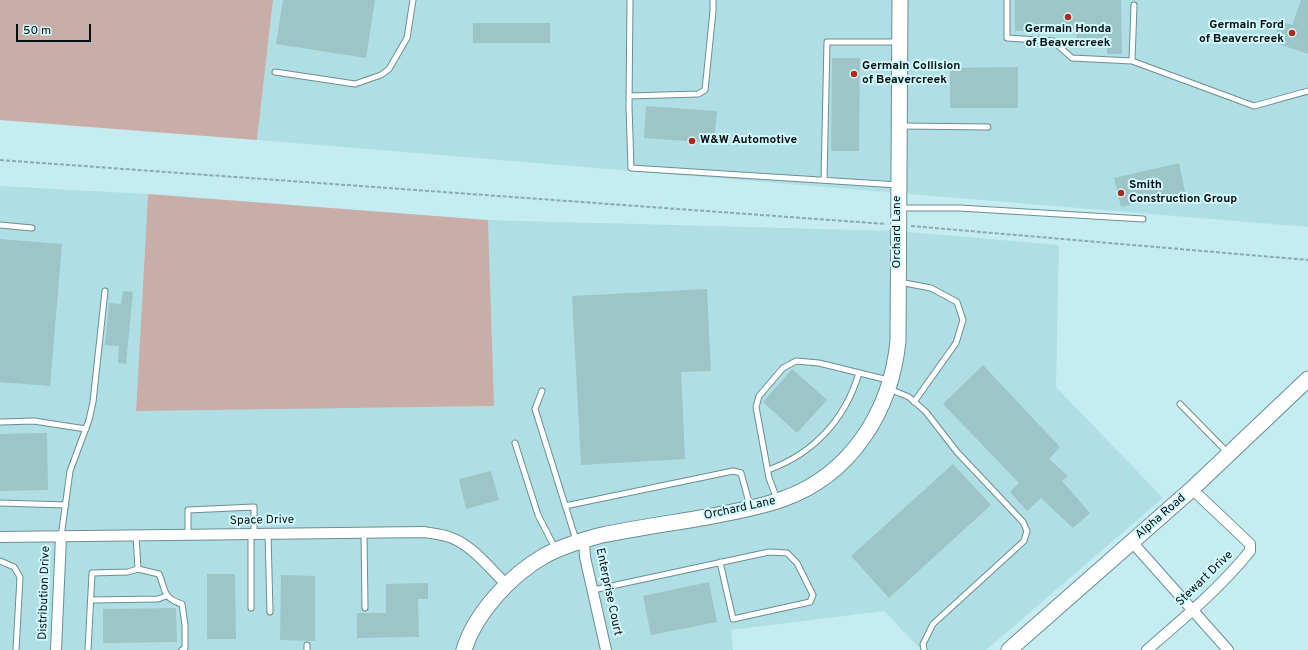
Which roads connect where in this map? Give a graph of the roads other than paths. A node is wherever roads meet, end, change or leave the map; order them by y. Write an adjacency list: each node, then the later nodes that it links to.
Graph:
1 (413, 0): 9 (lane)
2 (630, 0): 11 (lane)
3 (712, 0): 11 (lane)
4 (900, 0): 7 (main road, Orchard Lane)
5 (1007, 0): 8 (lane)
6 (1134, 5): 8 (lane)
7 (899, 42): 12 (main road, Orchard Lane); 14 (lane)
8 (1132, 61): 10 (lane)
9 (275, 72)
10 (1308, 91)
11 (630, 96): 14 (lane)
12 (899, 126): 13 (lane); 15 (main road, Orchard Lane)
13 (988, 127)
14 (824, 180): 15 (lane)
15 (898, 185): 16 (main road, Orchard Lane)
16 (898, 208): 17 (lane); 20 (main road, Orchard Lane)
17 (1143, 219)
18 (0, 225): 19 (lane)
19 (32, 228)
20 (898, 282): 24 (main road, Orchard Lane); 26 (lane)
21 (105, 290): 29 (lane)
22 (859, 373): 24 (lane); 32 (lane); 32 (lane)
23 (1308, 379): 31 (main road, Alpha Road)
24 (890, 385): 26 (lane); 34 (main road, Orchard Lane)
25 (542, 391): 37 (lane)
26 (914, 402): 66 (lane)
27 (1180, 404): 31 (lane)
28 (0, 422): 29 (lane)
29 (86, 429): 36 (lane)
30 (515, 443): 48 (lane)
31 (1229, 454): 33 (main road, Alpha Road)
32 (768, 470): 34 (lane)
33 (1192, 490): 47 (main road, Alpha Road); 58 (street, Stewart Drive)
34 (777, 501): 38 (main road, Orchard Lane)
35 (0, 503): 36 (lane)
36 (66, 505): 45 (lane)
37 (565, 506): 38 (lane); 46 (lane)
38 (750, 509): 46 (main road, Orchard Lane)
39 (364, 533): 42 (street, Space Drive); 52 (street, Space Drive); 57 (lane)
40 (188, 534): 41 (street, Space Drive); 41 (lane); 43 (street, Space Drive)
41 (253, 534): 42 (street, Space Drive); 56 (lane)
42 (268, 534): 59 (lane)
43 (136, 536): 45 (street, Space Drive); 51 (lane)
44 (0, 537): 45 (street, Space Drive)
45 (61, 537): 61 (street, Distribution Drive)
46 (581, 541): 48 (main road, Orchard Lane); 53 (street, Enterprise Court)
47 (1132, 542): 58 (street); 67 (main road, Alpha Road)
48 (556, 551): 52 (main road, Orchard Lane)
49 (0, 561): 60 (lane)
50 (720, 562): 50 (lane); 53 (lane)
51 (138, 569): 54 (lane); 55 (lane)
52 (507, 585): 64 (main road, Orchard Lane)
53 (593, 590): 65 (street, Enterprise Court)
54 (166, 596): 55 (lane); 63 (lane)
55 (91, 600): 62 (lane)
56 (250, 608)
57 (365, 608)
58 (1193, 610): 68 (street, Stewart Drive); 69 (street)
59 (270, 612)
60 (16, 650)
61 (56, 650)
62 (88, 650)
63 (182, 650)
64 (464, 650)
65 (606, 650)
66 (924, 650)
67 (1009, 650)
68 (1147, 650)
69 (1228, 650)

